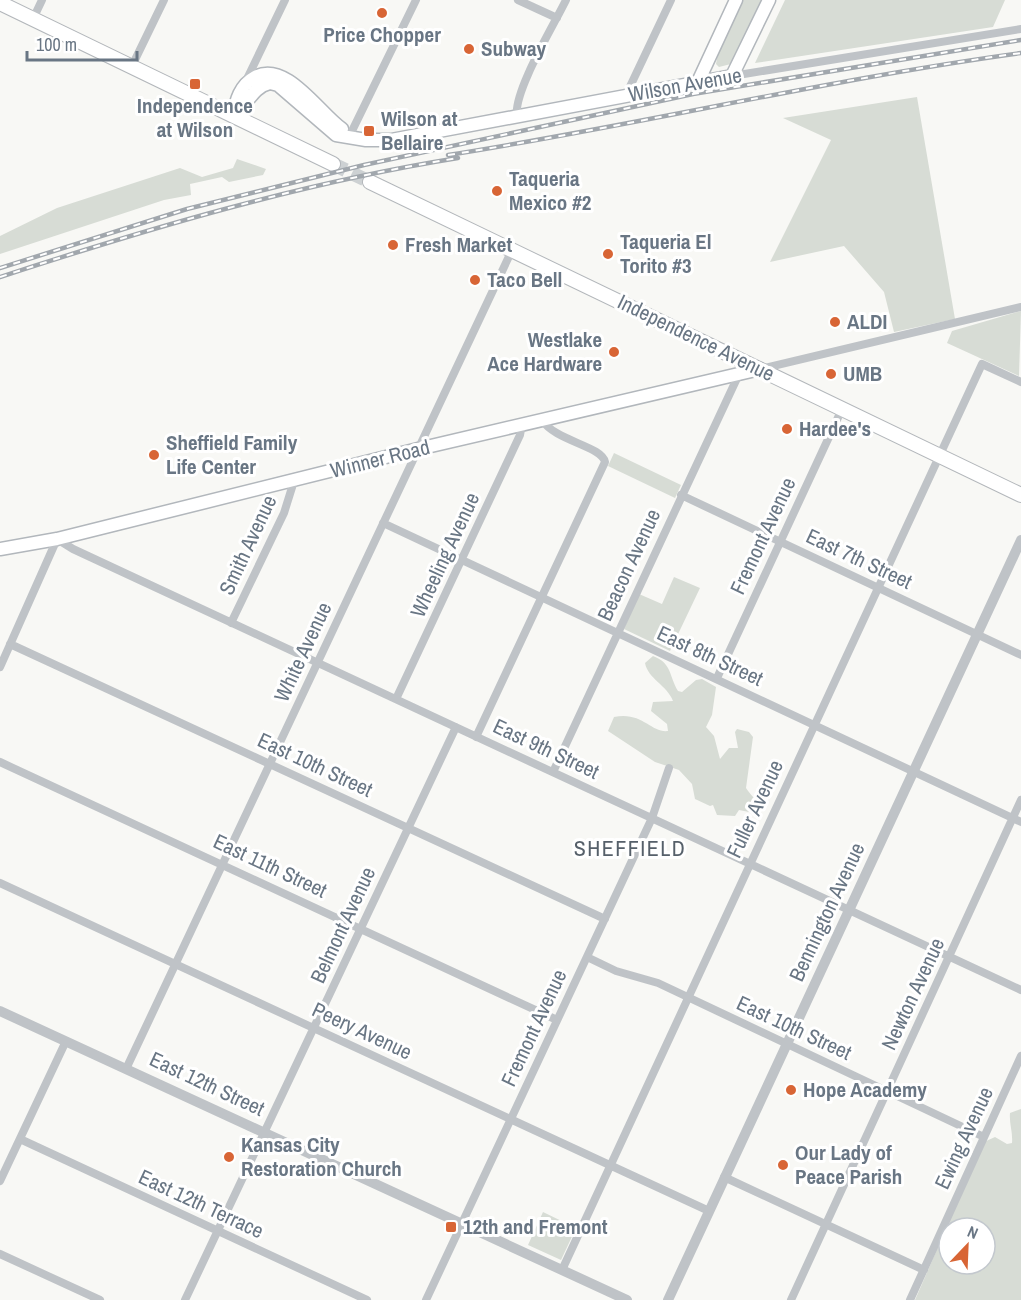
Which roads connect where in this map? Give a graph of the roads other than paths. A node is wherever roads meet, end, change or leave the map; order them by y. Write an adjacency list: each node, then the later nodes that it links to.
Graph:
1 (42, 0): 12 (street)
2 (164, 0): 14 (street)
3 (285, 0): 17 (street)
4 (416, 0): 21 (street)
5 (518, 0): 11 (street)
6 (566, 0): 11 (street)
7 (671, 0): 18 (street)
8 (736, 0): 16 (main road)
9 (769, 0): 15 (main road)
10 (0, 3): 12 (main road)
11 (557, 18): 20 (street)
12 (33, 19): 14 (main road)
13 (1021, 29): 15 (street, Wilson Avenue)
14 (132, 66): 19 (main road)
15 (732, 76): 16 (main road, Wilson Avenue)
16 (698, 82): 18 (main road, Wilson Avenue)
17 (243, 87): 19 (main road); 21 (main road, Wilson Avenue)
18 (626, 95): 20 (main road, Wilson Avenue)
19 (233, 116): 21 (main road, Wilson Avenue); 22 (main road)
20 (517, 116): 21 (main road, Wilson Avenue)
21 (350, 135)
22 (333, 164)
23 (370, 182): 24 (main road, Independence Avenue)
24 (512, 250): 26 (main road, Independence Avenue); 32 (street, White Avenue)
25 (1021, 308): 26 (street)
26 (760, 369): 27 (main road, Winner Road); 29 (main road, Independence Avenue)
27 (739, 374): 30 (main road, Winner Road); 35 (street, Beacon Avenue)
28 (1021, 382): 33 (street, Fuller Avenue)
29 (842, 409): 33 (main road, Independence Avenue); 40 (street, Fremont Avenue)
30 (542, 420): 31 (main road, Winner Road); 44 (street)
31 (522, 424): 32 (main road, Winner Road); 42 (street, Wheeling Avenue)
32 (418, 449): 34 (main road, Winner Road); 37 (street, White Avenue)
33 (938, 456): 36 (main road, Independence Avenue); 43 (street, Fuller Avenue)
34 (294, 481): 38 (main road, Winner Road); 45 (street, Smith Avenue)
35 (681, 495): 40 (street, East 7th Street); 46 (street, Beacon Avenue)
36 (1021, 495)
37 (383, 524): 42 (street, East 8th Street); 50 (street, White Avenue)
38 (57, 539): 41 (main road, Winner Road); 45 (street, East 9th Street); 48 (street)
39 (1021, 540): 47 (street, Bennington Avenue)
40 (780, 542): 43 (street, East 7th Street); 52 (street, Fremont Avenue)
41 (0, 549)
42 (461, 561): 44 (street, East 8th Street); 53 (street, Wheeling Avenue)
43 (877, 588): 47 (street, East 7th Street); 54 (street, Fuller Avenue)
44 (541, 598): 46 (street, East 8th Street); 56 (street)
45 (231, 623): 50 (street, East 9th Street)
46 (618, 633): 52 (street, East 8th Street); 60 (street, Beacon Avenue)
47 (977, 635): 49 (street, East 7th Street); 61 (street, Bennington Avenue)
48 (10, 644): 51 (street); 58 (street, East 10th Street)
49 (1021, 655)
50 (317, 662): 53 (street, East 9th Street); 58 (street, White Avenue)
51 (0, 667)
52 (717, 678): 54 (street, East 8th Street)
53 (396, 699): 55 (street, East 9th Street)
54 (813, 725): 61 (street, East 8th Street); 67 (street, Fuller Avenue)
55 (456, 727): 56 (street, East 9th Street); 65 (street, Belmont Avenue)
56 (476, 736): 60 (street, East 9th Street)
57 (0, 762): 66 (street, East 11th Street)
58 (270, 764): 65 (street, East 10th Street); 66 (street, White Avenue)
59 (669, 768): 63 (street, Fremont Avenue)
60 (553, 772): 63 (street, East 9th Street)
61 (914, 772): 64 (street, East 8th Street); 69 (street, Bennington Avenue)
62 (1021, 800): 64 (street, Newton Avenue)
63 (652, 818): 67 (street, East 9th Street); 70 (street, Fremont Avenue)
64 (1017, 820): 73 (street, Newton Avenue)
65 (408, 828): 70 (street, East 10th Street); 71 (street, Belmont Avenue)
66 (223, 864): 71 (street, East 11th Street); 74 (street, White Avenue)
67 (750, 864): 69 (street, East 9th Street); 76 (street, Fuller Avenue)
68 (0, 883): 74 (street, Peery Avenue)
69 (849, 910): 73 (street, East 9th Street); 81 (street, Bennington Avenue)
70 (605, 919): 72 (street, Fremont Avenue)
71 (361, 928): 78 (street, East 11th Street); 79 (street, Belmont Avenue)
72 (587, 957): 76 (street, East 10th Street); 78 (street, Fremont Avenue)
73 (950, 957): 75 (street, East 9th Street); 84 (street, Newton Avenue)
74 (175, 964): 79 (street, Peery Avenue); 83 (street, White Avenue)
75 (1021, 990)
76 (687, 997): 81 (street, East 10th Street); 89 (street, Fuller Avenue)
77 (0, 1011): 80 (street, East 12th Street)
78 (557, 1020): 85 (street, Fremont Avenue)
79 (314, 1029): 85 (street, Peery Avenue); 86 (street, Belmont Avenue)
80 (66, 1041): 83 (street, East 12th Street); 88 (street)
81 (786, 1044): 84 (street, East 10th Street); 90 (street, Bennington Avenue)
82 (1021, 1056): 87 (street, Ewing Avenue)
83 (126, 1069): 86 (street, East 12th Street)
84 (887, 1091): 87 (street, East 10th Street); 94 (street, Newton Avenue)
85 (511, 1120): 89 (street, Peery Avenue); 93 (street, Fremont Avenue)
86 (265, 1132): 93 (street, East 12th Street); 95 (street, Belmont Avenue)
87 (984, 1137): 98 (street, Ewing Avenue)
88 (20, 1139): 91 (street); 95 (street, East 12th Terrace)
89 (610, 1166): 92 (street, Peery Avenue); 97 (street, Fuller Avenue)
90 (724, 1177): 92 (street, Bennington Avenue); 94 (street)
91 (0, 1181)
92 (709, 1211): 104 (street, Bennington Avenue)
93 (462, 1224): 97 (street, East 12th Street); 102 (street, Fremont Avenue)
94 (825, 1225): 98 (street); 105 (street, Newton Avenue)
95 (217, 1232): 100 (street, Belmont Avenue); 101 (street, East 12th Terrace)
96 (0, 1254): 99 (street)
97 (562, 1270): 103 (street, East 12th Street)
98 (924, 1270): 106 (street, Ewing Avenue)
99 (100, 1300)
100 (185, 1300)
101 (367, 1300)
102 (426, 1300)
103 (627, 1300)
104 (668, 1300)
105 (790, 1300)
106 (910, 1300)

